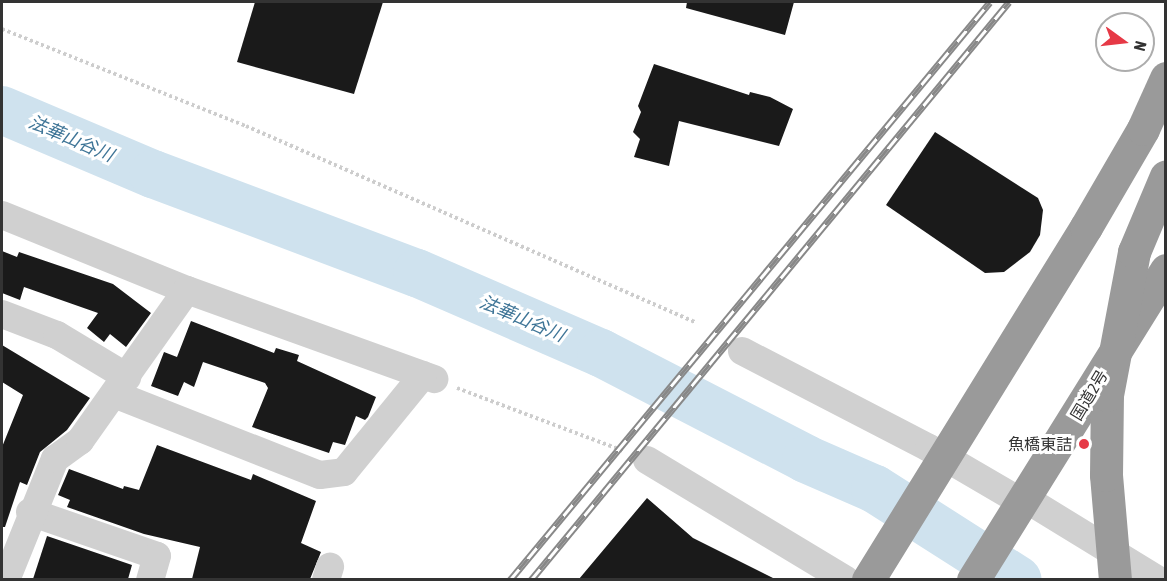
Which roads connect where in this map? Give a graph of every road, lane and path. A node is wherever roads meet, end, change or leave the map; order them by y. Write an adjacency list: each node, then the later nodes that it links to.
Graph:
1 (2, 29): 8 (path)
2 (1166, 78): 18 (highway)
3 (1166, 176): 20 (highway)
4 (2, 215): 6 (street)
5 (1166, 270): 13 (highway, 国道2号)
6 (187, 290): 10 (street); 11 (street)
7 (19, 313): 11 (street)
8 (695, 322)
9 (742, 351): 13 (street)
10 (429, 377): 11 (street); 12 (path)
11 (121, 386): 14 (street)
12 (646, 460): 17 (street)
13 (1024, 501): 19 (highway, 国道2号); 21 (street)
14 (30, 512): 15 (street); 16 (street)
15 (6, 579)
16 (150, 579)
17 (846, 579)
18 (868, 579)
19 (974, 579)
20 (1115, 579)
21 (1158, 579)

